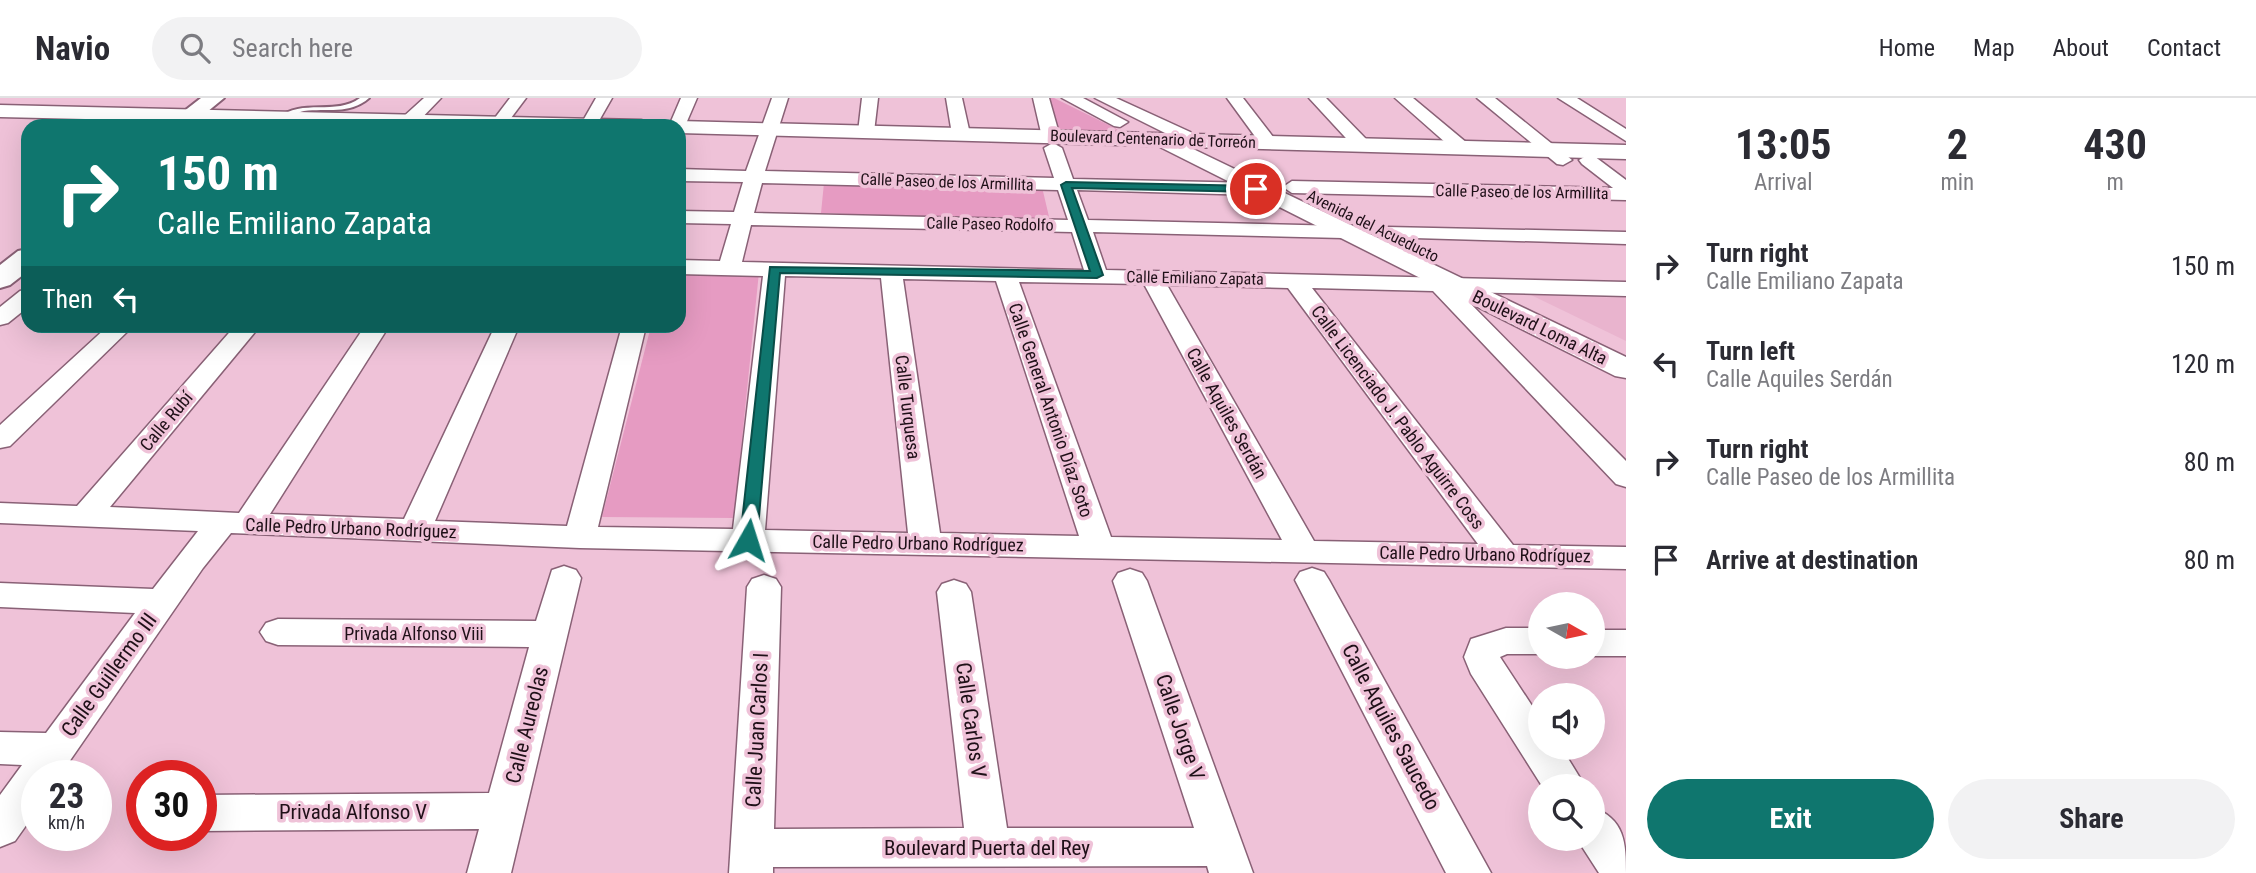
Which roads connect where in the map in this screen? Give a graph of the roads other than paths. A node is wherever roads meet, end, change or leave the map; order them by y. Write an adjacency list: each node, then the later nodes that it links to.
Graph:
1 (236, 98): 20 (main road)
2 (365, 98): 21 (lane)
3 (433, 98): 22 (street)
4 (519, 98): 23 (street)
5 (604, 98): 24 (street)
6 (689, 98): 25 (street)
7 (780, 98): 28 (street)
8 (870, 98): 27 (street)
9 (954, 98): 29 (street)
10 (1041, 98): 32 (street)
11 (1070, 98): 34 (street)
12 (1103, 98): 34 (street)
13 (1235, 98): 33 (street)
14 (1317, 98): 35 (street)
15 (1403, 98): 36 (street)
16 (1485, 98): 38 (street)
17 (1566, 98): 30 (street)
18 (0, 111): 20 (street)
19 (0, 119): 20 (street)
20 (196, 119)
21 (278, 119)
22 (411, 119)
23 (502, 119)
24 (592, 119)
25 (681, 119)
26 (686, 127): 28 (street, Boulevard Centenario de Torreón)
27 (866, 132): 28 (street, Boulevard Centenario de Torreón); 29 (street, Boulevard Centenario de Torreón)
28 (769, 134): 29 (street); 31 (street, Boulevard Centenario de Torreón); 32 (street, Boulevard Centenario de Torreón); 42 (street)
29 (955, 134): 32 (street, Boulevard Centenario de Torreón)
30 (1626, 136)
31 (686, 137)
32 (1052, 142): 34 (street, Boulevard Centenario de Torreón); 43 (street)
33 (1268, 142): 34 (street, Boulevard Centenario de Torreón); 35 (street, Boulevard Centenario de Torreón)
34 (1186, 145): 38 (street, Boulevard Centenario de Torreón); 44 (street, Avenida del Acueducto); 46 (street, Avenida del Acueducto)
35 (1362, 145): 36 (street, Boulevard Centenario de Torreón)
36 (1461, 148): 38 (street, Boulevard Centenario de Torreón)
37 (1626, 152): 38 (street, Boulevard Centenario de Torreón)
38 (1557, 155): 39 (street, Boulevard Centenario de Torreón)
39 (1588, 160): 40 (street, Boulevard Centenario de Torreón); 45 (street)
40 (1626, 162)
41 (686, 175): 42 (street, Calle Paseo de los Armillita)
42 (754, 176): 43 (street, Calle Paseo de los Armillita); 49 (street)
43 (1066, 185): 46 (street, Calle Paseo de los Armillita); 50 (street)
44 (1292, 187): 47 (street, Calle Paseo de los Armillita); 52 (street, Avenida del Acueducto)
45 (1626, 188)
46 (1256, 189): 51 (street, Avenida del Acueducto)
47 (1626, 194)
48 (686, 217): 49 (street, Calle Paseo Rodolfo)
49 (742, 218): 50 (street, Calle Paseo Rodolfo); 58 (street)
50 (1080, 226): 51 (street, Calle Paseo Rodolfo); 62 (street)
51 (1343, 232): 66 (street, Avenida del Acueducto)
52 (1387, 233): 53 (street); 67 (street, Avenida del Acueducto)
53 (1626, 238)
54 (21, 240): 55 (main road)
55 (0, 256)
56 (21, 262): 64 (main road)
57 (686, 267): 58 (street, Calle Emiliano Zapata)
58 (729, 268): 59 (street, Calle Emiliano Zapata)
59 (775, 269): 60 (street, Calle Emiliano Zapata); 85 (street)
60 (891, 271): 61 (street, Calle Emiliano Zapata); 86 (street, Calle Turquesa)
61 (1005, 274): 62 (street, Calle Emiliano Zapata); 87 (street, Calle General Antonio Díaz Soto)
62 (1097, 275): 63 (street, Calle Emiliano Zapata)
63 (1151, 277): 65 (street, Calle Emiliano Zapata); 90 (street, Calle Aquiles Serdán)
64 (0, 279)
65 (1294, 280): 66 (street, Calle Emiliano Zapata); 88 (street, Calle Licenciado J. Pablo Aguirre Coss)
66 (1446, 284): 67 (street, Calle Emiliano Zapata); 77 (street, Boulevard Loma Alta); 79 (street)
67 (1492, 285): 68 (street, Calle Emiliano Zapata); 76 (street, Boulevard Loma Alta)
68 (1626, 289)
69 (21, 302): 70 (street)
70 (0, 318)
71 (114, 333): 78 (street)
72 (242, 333): 81 (street, Calle Rubí)
73 (372, 333): 82 (street, Calle Guillermo III)
74 (504, 333): 83 (street)
75 (632, 333): 84 (street)
76 (1626, 348)
77 (1626, 369)
78 (0, 440)
79 (1626, 478)
80 (0, 513): 81 (street, Calle Pedro Urbano Rodríguez)
81 (85, 517): 82 (street, Calle Pedro Urbano Rodríguez)
82 (234, 524): 83 (street, Calle Pedro Urbano Rodríguez); 96 (street, Calle Guillermo III)
83 (415, 530): 84 (street, Calle Pedro Urbano Rodríguez)
84 (580, 537): 85 (street, Calle Pedro Urbano Rodríguez)
85 (748, 540): 86 (street, Calle Pedro Urbano Rodríguez)
86 (925, 543): 87 (street, Calle Pedro Urbano Rodríguez)
87 (1098, 546): 90 (street, Calle Pedro Urbano Rodríguez)
88 (1503, 554): 89 (street, Calle Pedro Urbano Rodríguez); 90 (street, Calle Pedro Urbano Rodríguez)
89 (1626, 558)
90 (1307, 565): 113 (street, Calle Aquiles Saucedo)
91 (564, 578): 98 (street, Calle Aureolas)
92 (1130, 580): 111 (street, Calle Jorge V)
93 (764, 587): 110 (street, Calle Juan Carlos I)
94 (954, 592): 109 (street, Calle Carlos V)
95 (0, 595): 96 (street)
96 (162, 602): 103 (street, Calle Guillermo III)
97 (278, 632): 98 (street, Privada Alfonso Viii)
98 (550, 634): 105 (street, Calle Aureolas)
99 (1528, 641): 104 (street)
100 (1605, 643): 101 (street)
101 (1626, 643)
102 (0, 748): 103 (street)
103 (54, 750): 107 (street, Calle Guillermo III)
104 (1557, 774)
105 (505, 811): 106 (street, Privada Alfonso V); 112 (street, Calle Aureolas)
106 (217, 813)
107 (0, 828)
108 (1605, 845): 114 (street)
109 (988, 848): 110 (street, Boulevard Puerta del Rey); 111 (street, Boulevard Puerta del Rey)
110 (751, 860)
111 (1227, 860)
112 (489, 873)
113 (1469, 873)
114 (1624, 873)

